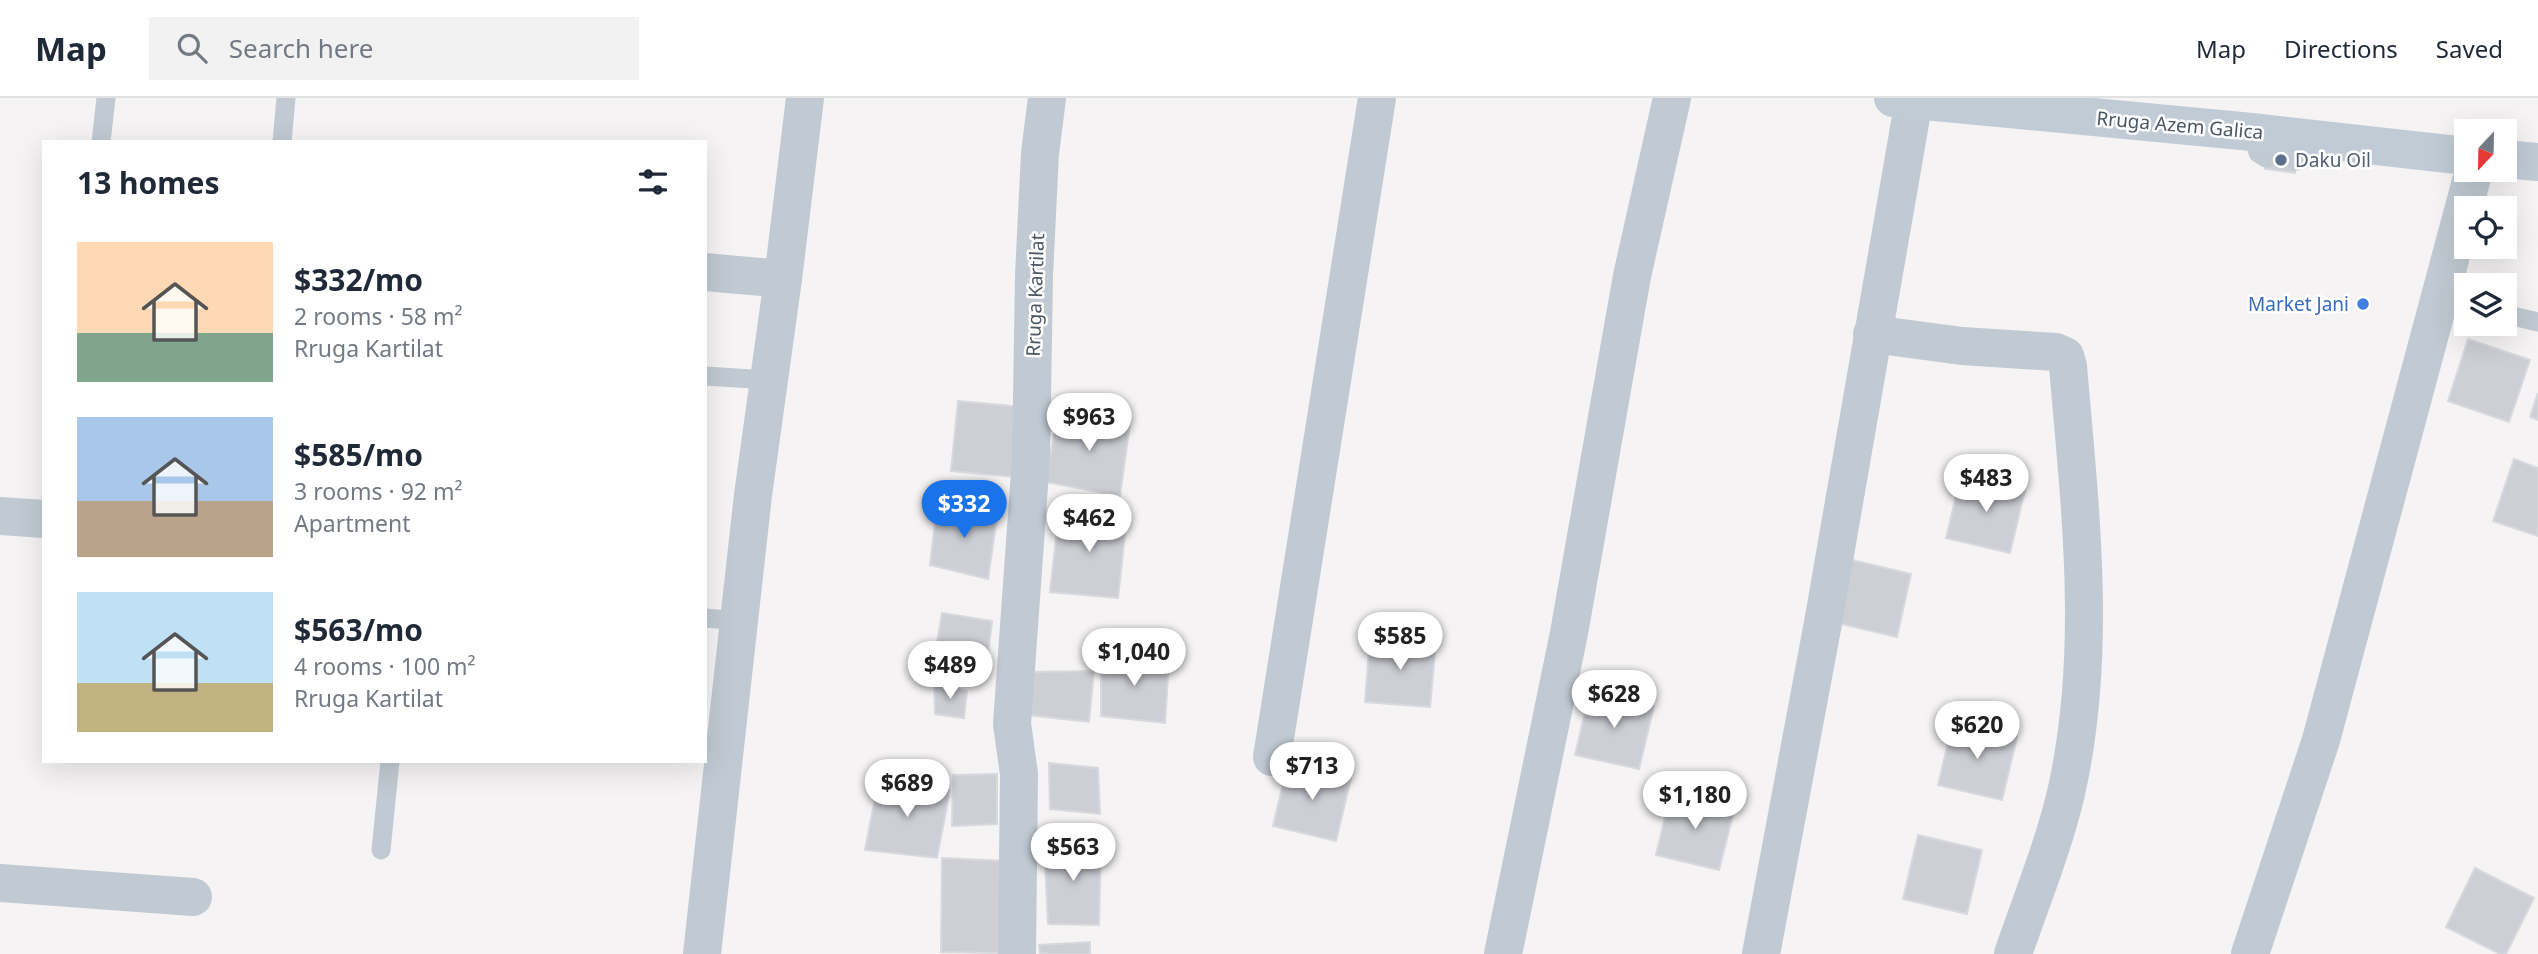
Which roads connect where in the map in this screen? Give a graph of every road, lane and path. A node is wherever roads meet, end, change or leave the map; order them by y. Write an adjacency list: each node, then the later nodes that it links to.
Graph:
1 (106, 98): 9 (lane)
2 (286, 98): 10 (lane)
3 (805, 98): 16 (street)
4 (1047, 98): 33 (street, Rruga Kartilat)
5 (1377, 98): 27 (street)
6 (1672, 98): 34 (street)
7 (1904, 99): 8 (main road, Rruga Azem Galica); 20 (street)
8 (2033, 104): 11 (main road, Rruga Azem Galica)
9 (101, 140)
10 (282, 140)
11 (2454, 156)
12 (2517, 160): 13 (main road)
13 (2538, 162)
14 (2472, 182): 17 (street)
15 (707, 272): 16 (street)
16 (783, 279): 22 (street)
17 (2453, 301): 37 (street)
18 (2517, 317): 19 (lane)
19 (2538, 323)
20 (1872, 334): 35 (street); 36 (street)
21 (707, 376): 22 (lane)
22 (769, 380): 25 (street)
23 (0, 516): 24 (street)
24 (42, 519)
25 (722, 620): 26 (street)
26 (717, 719): 32 (street)
27 (1272, 757)
28 (390, 763): 29 (lane)
29 (380, 850)
30 (0, 883): 31 (street)
31 (193, 897)
32 (702, 954)
33 (1017, 954)
34 (1503, 954)
35 (1761, 954)
36 (2013, 954)
37 (2250, 954)

